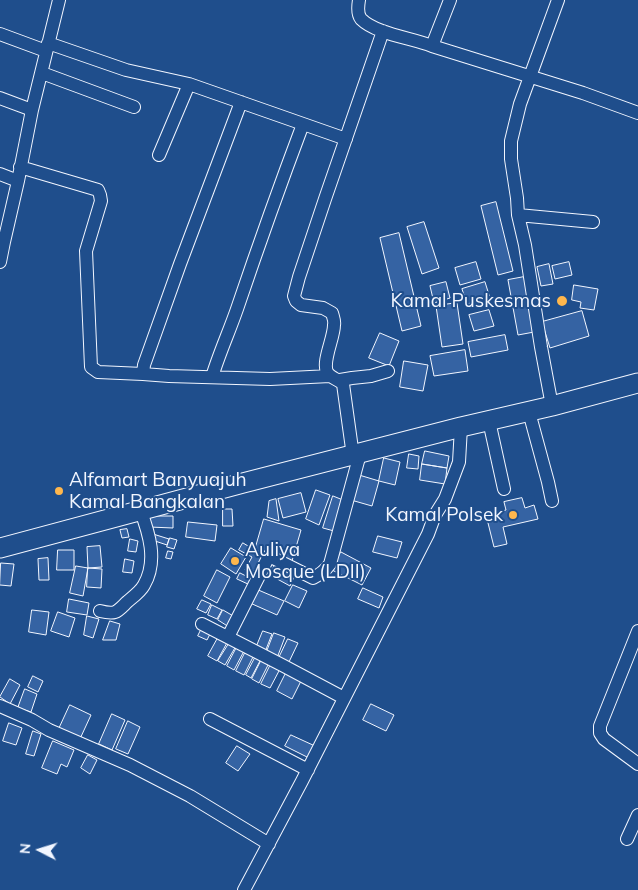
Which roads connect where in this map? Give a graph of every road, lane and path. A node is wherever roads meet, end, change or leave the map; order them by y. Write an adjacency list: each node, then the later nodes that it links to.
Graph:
1 (59, 0): 8 (street)
2 (359, 0): 5 (street)
3 (450, 0): 7 (street)
4 (558, 0): 10 (street)
5 (383, 31): 7 (street); 18 (street)
6 (0, 34): 8 (street)
7 (432, 46): 10 (street)
8 (47, 47): 9 (street); 11 (street)
9 (42, 73): 14 (street); 15 (street)
10 (530, 77): 16 (street); 23 (street)
11 (189, 84): 13 (street); 19 (street)
12 (0, 98): 15 (street)
13 (242, 102): 17 (street); 28 (street)
14 (134, 107)
15 (32, 110): 20 (street)
16 (638, 113)
17 (303, 124): 18 (street); 29 (street)
18 (346, 139): 30 (street)
19 (159, 155)
20 (20, 167): 22 (street); 28 (street)
21 (0, 174): 22 (street)
22 (18, 181): 25 (street)
23 (518, 215): 24 (street); 32 (street)
24 (593, 222)
25 (2, 241): 26 (street)
26 (0, 262)
27 (388, 371): 30 (street)
28 (143, 374): 29 (street)
29 (212, 377): 30 (street)
30 (335, 378): 36 (street)
31 (638, 383): 32 (highway)
32 (552, 406): 33 (highway)
33 (529, 412): 34 (highway); 38 (street)
34 (489, 421): 35 (highway); 37 (street)
35 (461, 427): 36 (highway); 45 (street)
36 (356, 455): 39 (highway); 44 (street)
37 (504, 489)
38 (552, 501)
39 (140, 510): 40 (highway); 41 (street)
40 (0, 548)
41 (100, 611)
42 (202, 624): 44 (street)
43 (638, 632): 48 (street)
44 (228, 637): 45 (street)
45 (344, 698): 49 (street)
46 (0, 706): 52 (street)
47 (210, 719): 49 (street)
48 (638, 764)
49 (308, 770): 52 (street)
50 (638, 815): 51 (street)
51 (627, 839)
52 (269, 844): 53 (street)
53 (244, 890)

